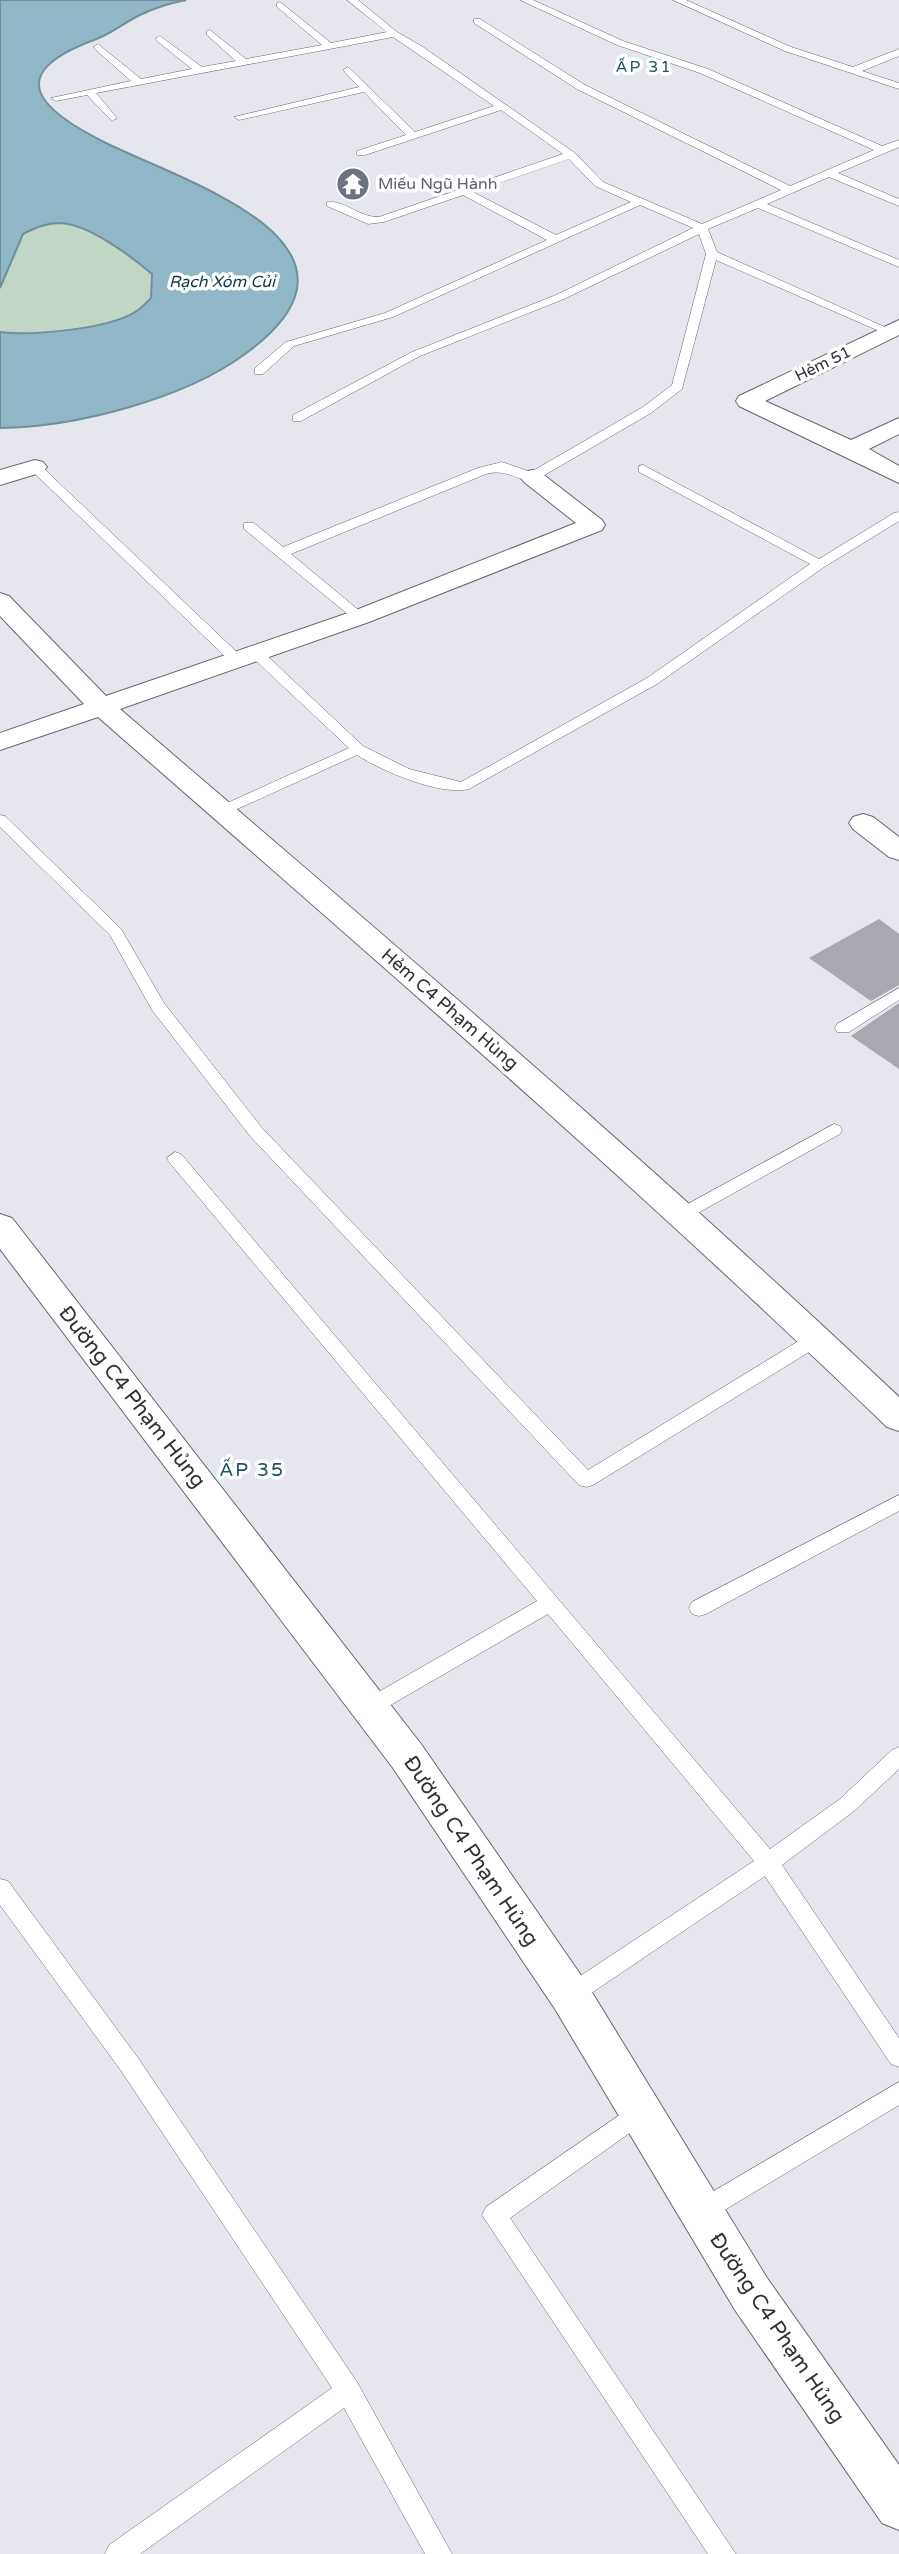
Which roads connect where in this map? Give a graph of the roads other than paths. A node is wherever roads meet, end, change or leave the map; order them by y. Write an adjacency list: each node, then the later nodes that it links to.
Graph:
1 (352, 0): 7 (lane)
2 (525, 0): 26 (lane)
3 (678, 0): 14 (lane)
4 (280, 5): 9 (lane)
5 (477, 21): 32 (lane)
6 (210, 33): 12 (lane)
7 (394, 34): 9 (lane); 21 (lane)
8 (160, 39): 15 (lane)
9 (328, 46): 12 (lane)
10 (97, 47): 16 (lane)
11 (899, 52): 14 (lane)
12 (244, 63): 15 (lane)
13 (348, 70): 18 (lane)
14 (855, 70): 17 (lane)
15 (200, 71): 16 (lane)
16 (138, 82): 19 (lane)
17 (899, 86)
18 (366, 89): 22 (lane); 24 (lane)
19 (89, 91): 20 (lane); 23 (lane)
20 (56, 98)
21 (500, 107): 24 (lane); 28 (lane)
22 (239, 117)
23 (112, 118)
24 (413, 136): 27 (lane)
25 (899, 143): 26 (lane)
26 (882, 150): 31 (lane)
27 (361, 153)
28 (571, 155): 29 (lane); 30 (lane)
29 (552, 162): 30 (lane); 33 (lane)
30 (587, 173): 34 (lane)
31 (828, 173): 32 (lane); 35 (lane)
32 (790, 190): 37 (lane)
33 (463, 191): 36 (lane); 39 (lane)
34 (640, 201): 38 (lane); 39 (lane)
35 (899, 202)
36 (331, 204)
37 (759, 204): 38 (lane); 41 (lane)
38 (702, 228): 40 (lane); 44 (lane)
39 (554, 239): 43 (lane)
40 (712, 254): 42 (lane); 50 (lane)
41 (899, 264)
42 (894, 330): 46 (street, Hẻm 51)
43 (258, 371)
44 (297, 418)
45 (899, 425): 46 (street)
46 (851, 449): 49 (street)
47 (35, 467): 51 (street); 58 (lane)
48 (643, 469): 55 (lane)
49 (899, 476)
50 (532, 477): 54 (lane); 57 (street)
51 (0, 478)
52 (899, 516): 55 (lane)
53 (248, 526): 54 (lane)
54 (281, 553): 57 (lane)
55 (819, 565): 61 (lane)
56 (0, 601): 59 (street, Hẻm C4 Phạm Hùng)
57 (360, 617): 58 (street)
58 (247, 657): 59 (street); 61 (lane)
59 (103, 708): 60 (street); 62 (street, Hẻm C4 Phạm Hùng)
60 (0, 742)
61 (358, 749): 62 (lane)
62 (222, 811): 70 (street, Hẻm C4 Phạm Hùng)
63 (0, 819): 72 (lane)
64 (863, 823): 65 (street)
65 (899, 851)
66 (899, 993): 67 (lane)
67 (843, 1028)
68 (834, 1130): 70 (lane)
69 (175, 1158): 75 (lane)
70 (681, 1215): 72 (street, Hẻm C4 Phạm Hùng)
71 (0, 1226): 77 (street, Đường C4 Phạm Hủng)
72 (816, 1339): 73 (street, Hẻm C4 Phạm Hùng)
73 (899, 1418)
74 (899, 1502): 76 (lane)
75 (549, 1604): 77 (lane); 79 (lane)
76 (699, 1608)
77 (368, 1708): 81 (street, Đường C4 Phạm Hủng)
78 (899, 1756): 79 (lane)
79 (768, 1862): 81 (lane); 82 (lane)
80 (0, 1888): 86 (lane)
81 (570, 1995): 84 (street, Đường C4 Phạm Hủng)
82 (899, 2057)
83 (899, 2093): 85 (lane)
84 (640, 2112): 85 (street, Đường C4 Phạm Hủng); 90 (lane)
85 (700, 2212): 87 (street, Đường C4 Phạm Hủng)
86 (348, 2391): 88 (lane); 89 (lane)
87 (899, 2507)
88 (118, 2554)
89 (439, 2554)
90 (723, 2554)

